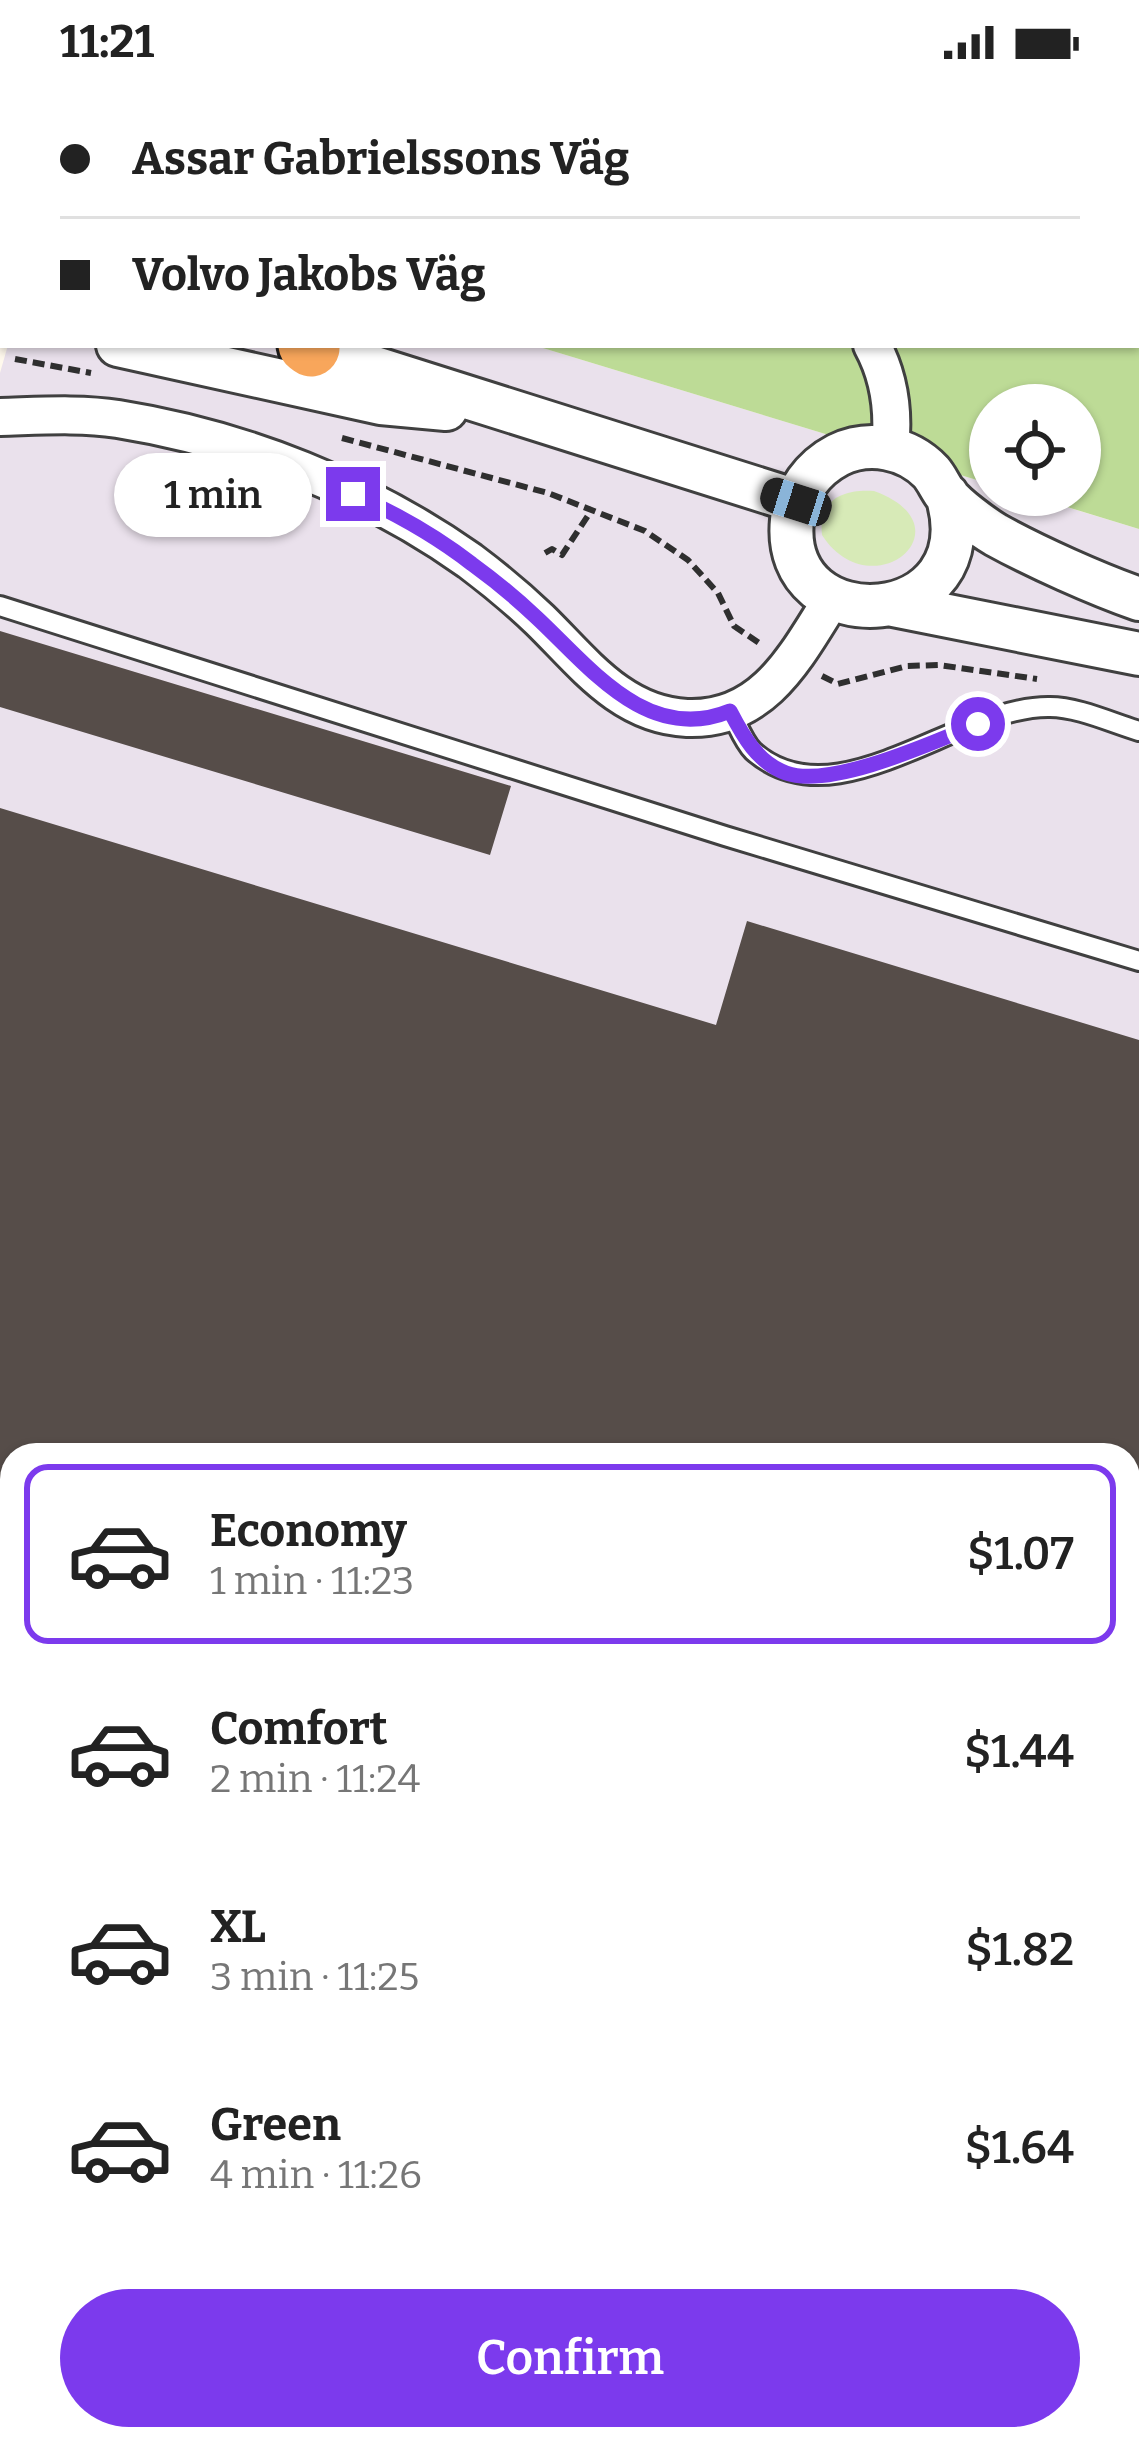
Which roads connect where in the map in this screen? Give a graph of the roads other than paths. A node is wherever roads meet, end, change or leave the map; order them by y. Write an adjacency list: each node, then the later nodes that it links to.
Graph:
1 (313, 348): 5 (street)
2 (873, 348): 6 (street)
3 (107, 359): 5 (street)
4 (0, 417): 14 (street)
5 (538, 418): 8 (street)
6 (890, 448): 7 (street); 8 (street)
7 (946, 495): 10 (street); 11 (street)
8 (796, 502): 9 (street)
9 (832, 598): 11 (street); 14 (street)
10 (1139, 599)
11 (893, 605): 13 (street)
12 (0, 606): 16 (lane)
13 (1139, 654)
14 (730, 711): 15 (lane)
15 (1139, 731)
16 (1139, 961)

